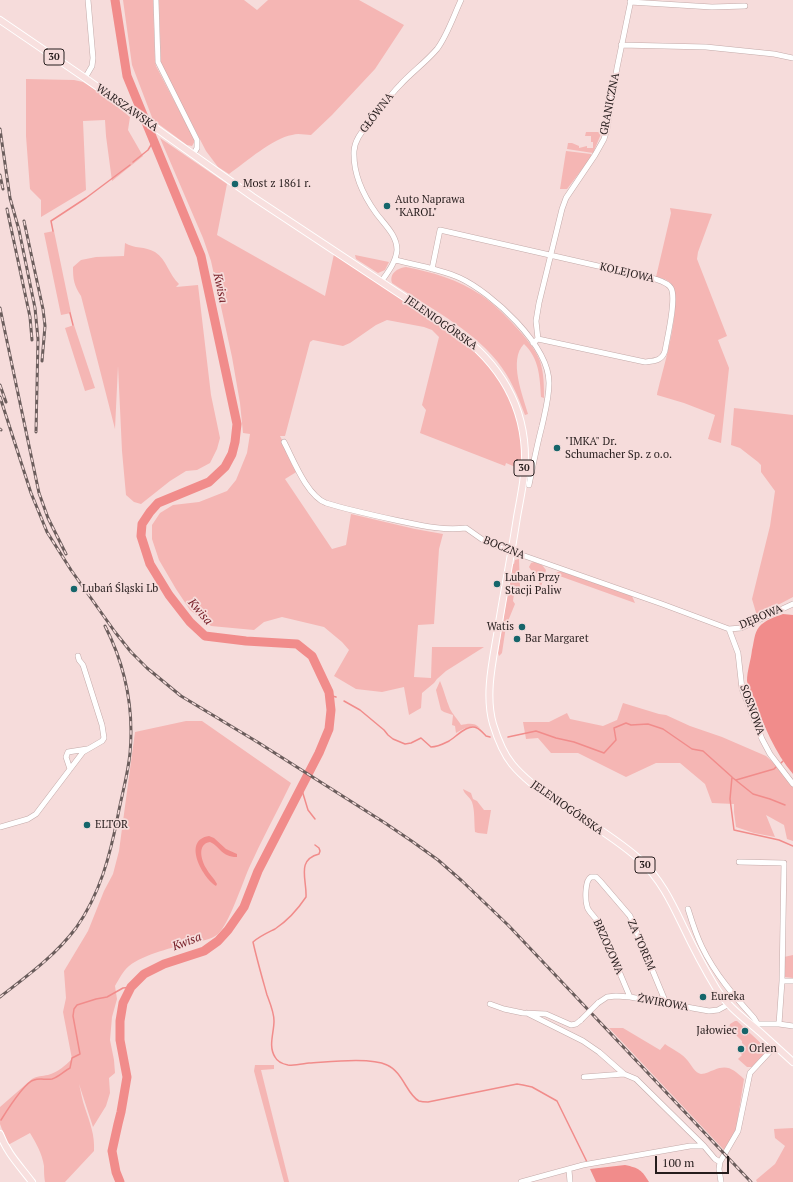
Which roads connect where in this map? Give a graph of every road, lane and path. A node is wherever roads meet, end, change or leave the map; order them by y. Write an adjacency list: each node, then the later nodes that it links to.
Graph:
1 (88, 0): 9 (street)
2 (156, 0): 10 (street)
3 (462, 0): 13 (street, GŁÓWNA)
4 (631, 1): 5 (street); 7 (street, GRANICZNA)
5 (745, 6)
6 (0, 20): 9 (main road, WARSZAWSKA / 30)
7 (621, 46): 8 (street); 12 (street, GRANICZNA)
8 (793, 58)
9 (85, 78): 10 (main road, WARSZAWSKA / 30)
10 (190, 153): 11 (main road, WARSZAWSKA / 30)
11 (253, 196): 15 (main road, JELENIOGÓRSKA / 30)
12 (550, 256): 14 (street, KOLEJOWA); 16 (street); 16 (street, KOLEJOWA)
13 (395, 260): 14 (street); 15 (street)
14 (432, 269): 17 (street)
15 (382, 282): 20 (main road, JELENIOGÓRSKA / 30)
16 (538, 339): 17 (street)
17 (533, 343): 19 (street)
18 (284, 442): 20 (street, BOCZNA)
19 (529, 485)
20 (512, 552): 22 (street, BOCZNA); 36 (main road, JELENIOGÓRSKA / 30)
21 (793, 604): 22 (street, DĘBOWA)
22 (729, 629): 26 (street, SOSNOWA)
23 (78, 656): 24 (street)
24 (88, 749): 25 (street); 25 (street)
25 (70, 769): 27 (street)
26 (793, 784)
27 (0, 827)
28 (739, 862): 31 (street)
29 (591, 877): 33 (street, BRZOZOWA); 34 (street, ZA TOREM)
30 (688, 909): 38 (street)
31 (782, 981): 32 (street); 39 (street)
32 (793, 981)
33 (630, 997): 34 (street, ŻWIROWA); 37 (street, ŻWIROWA, bridge)
34 (666, 1003): 36 (street, ŻWIROWA)
35 (490, 1004): 37 (street)
36 (729, 1004): 38 (main road, JELENIOGÓRSKA / 30)
37 (527, 1013): 43 (street)
38 (754, 1024): 39 (street); 41 (main road, JELENIOGÓRSKA / 30)
39 (779, 1024): 40 (street)
40 (793, 1026)
41 (775, 1046): 42 (main road, 30); 47 (street)
42 (793, 1062)
43 (624, 1074): 44 (street); 46 (street)
44 (584, 1077)
45 (0, 1134): 49 (main road)
46 (704, 1146): 47 (street); 48 (street)
47 (720, 1162): 52 (street)
48 (569, 1170): 50 (street); 51 (street)
49 (32, 1182)
50 (521, 1182)
51 (570, 1182)
52 (721, 1182)

